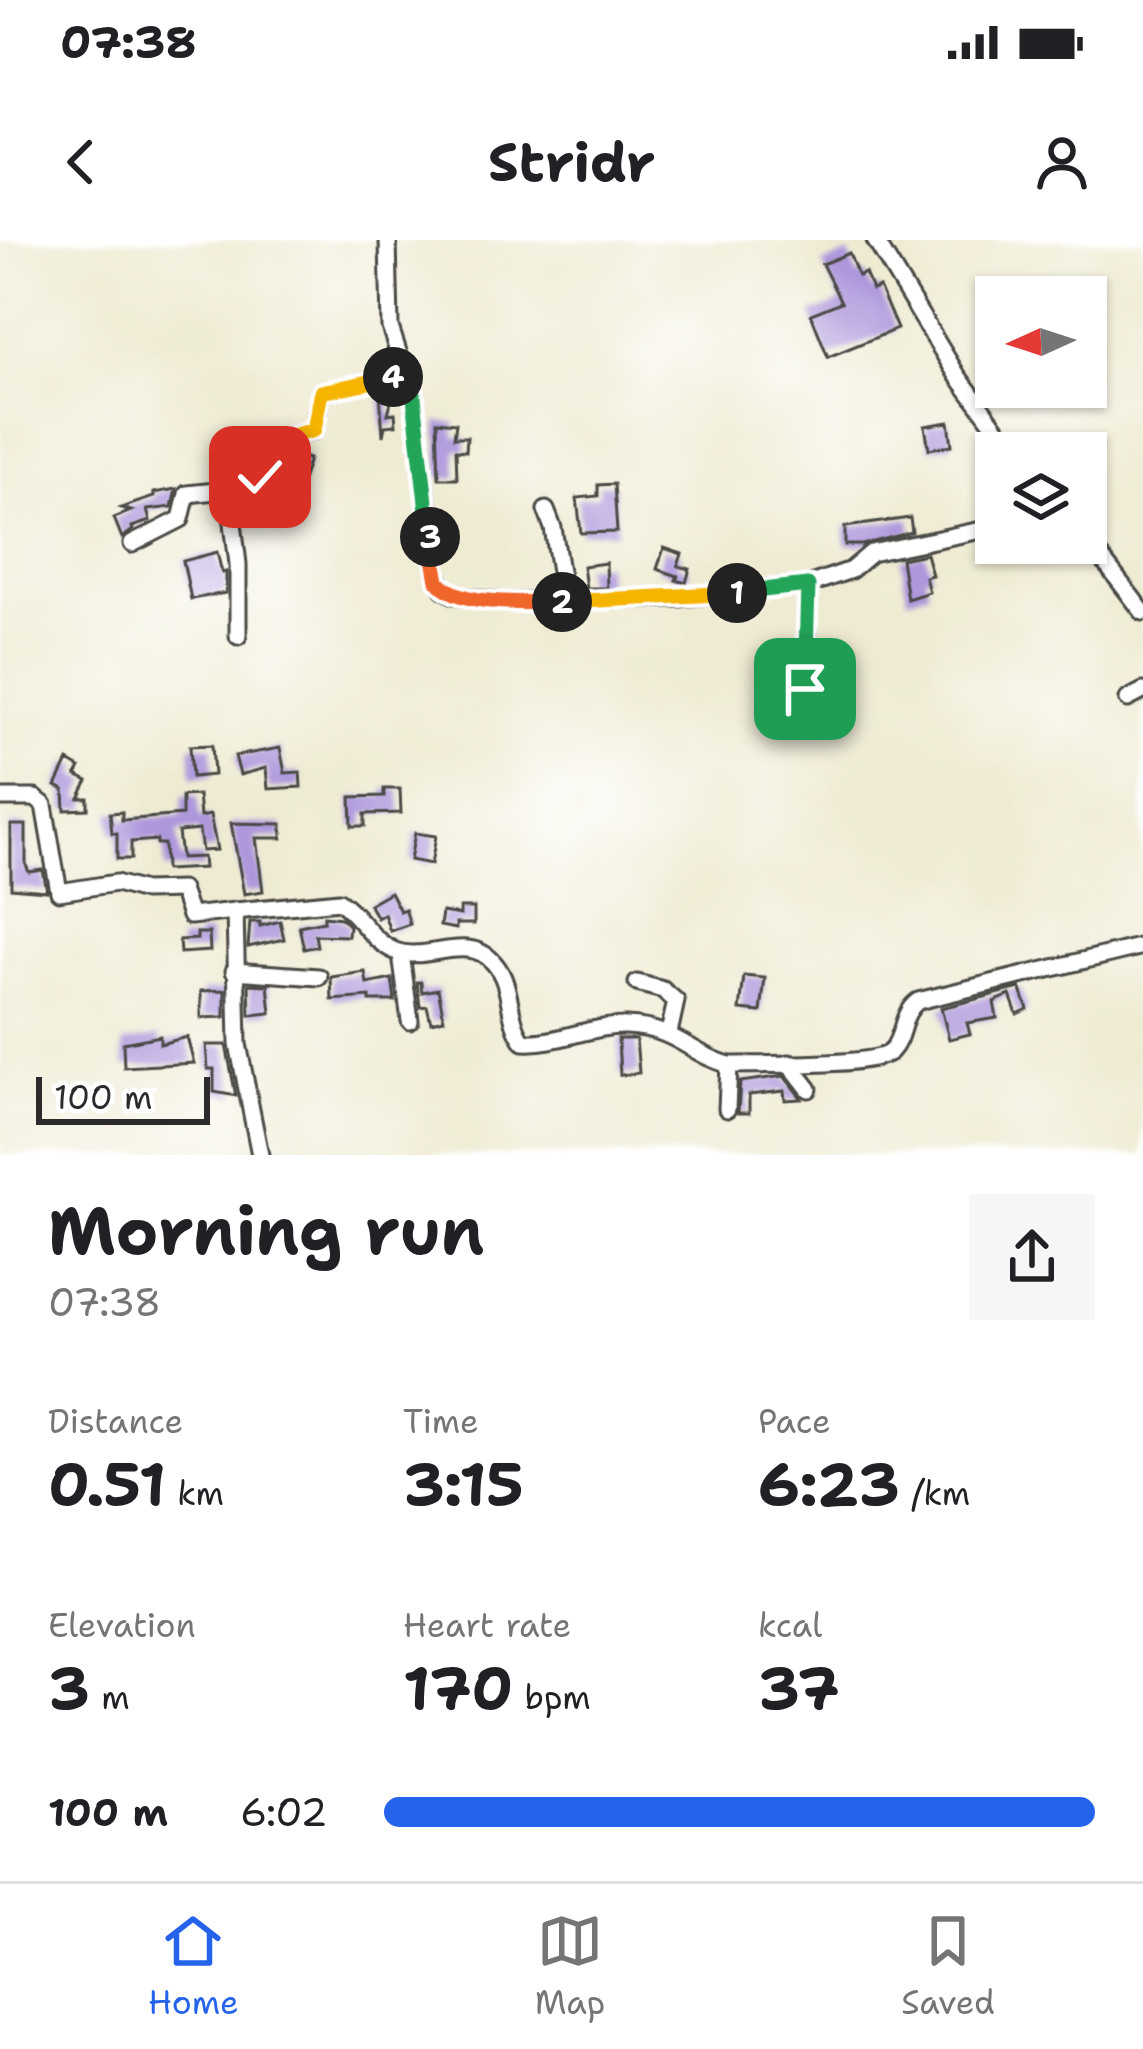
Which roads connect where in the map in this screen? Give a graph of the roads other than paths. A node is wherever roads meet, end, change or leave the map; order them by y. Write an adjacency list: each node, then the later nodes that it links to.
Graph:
1 (875, 240): 4 (street)
2 (388, 252): 3 (street)
3 (407, 379): 5 (street); 11 (street)
4 (999, 432)
5 (229, 490): 8 (street); 13 (street)
6 (546, 510): 11 (street)
7 (975, 531): 10 (street)
8 (132, 544)
9 (1106, 564): 12 (street)
10 (808, 585): 11 (street); 14 (street)
11 (565, 602)
12 (1143, 612)
13 (238, 636)
14 (805, 689)
15 (0, 798): 16 (street)
16 (235, 911): 18 (street); 19 (street)
17 (1143, 946): 24 (street)
18 (401, 954): 22 (street); 23 (street)
19 (234, 971): 20 (street); 28 (street)
20 (319, 977)
21 (637, 983): 23 (street)
22 (410, 1021)
23 (669, 1033): 25 (street)
24 (789, 1063): 25 (street); 26 (street)
25 (729, 1066): 27 (street)
26 (809, 1089)
27 (727, 1109)
28 (260, 1155)

